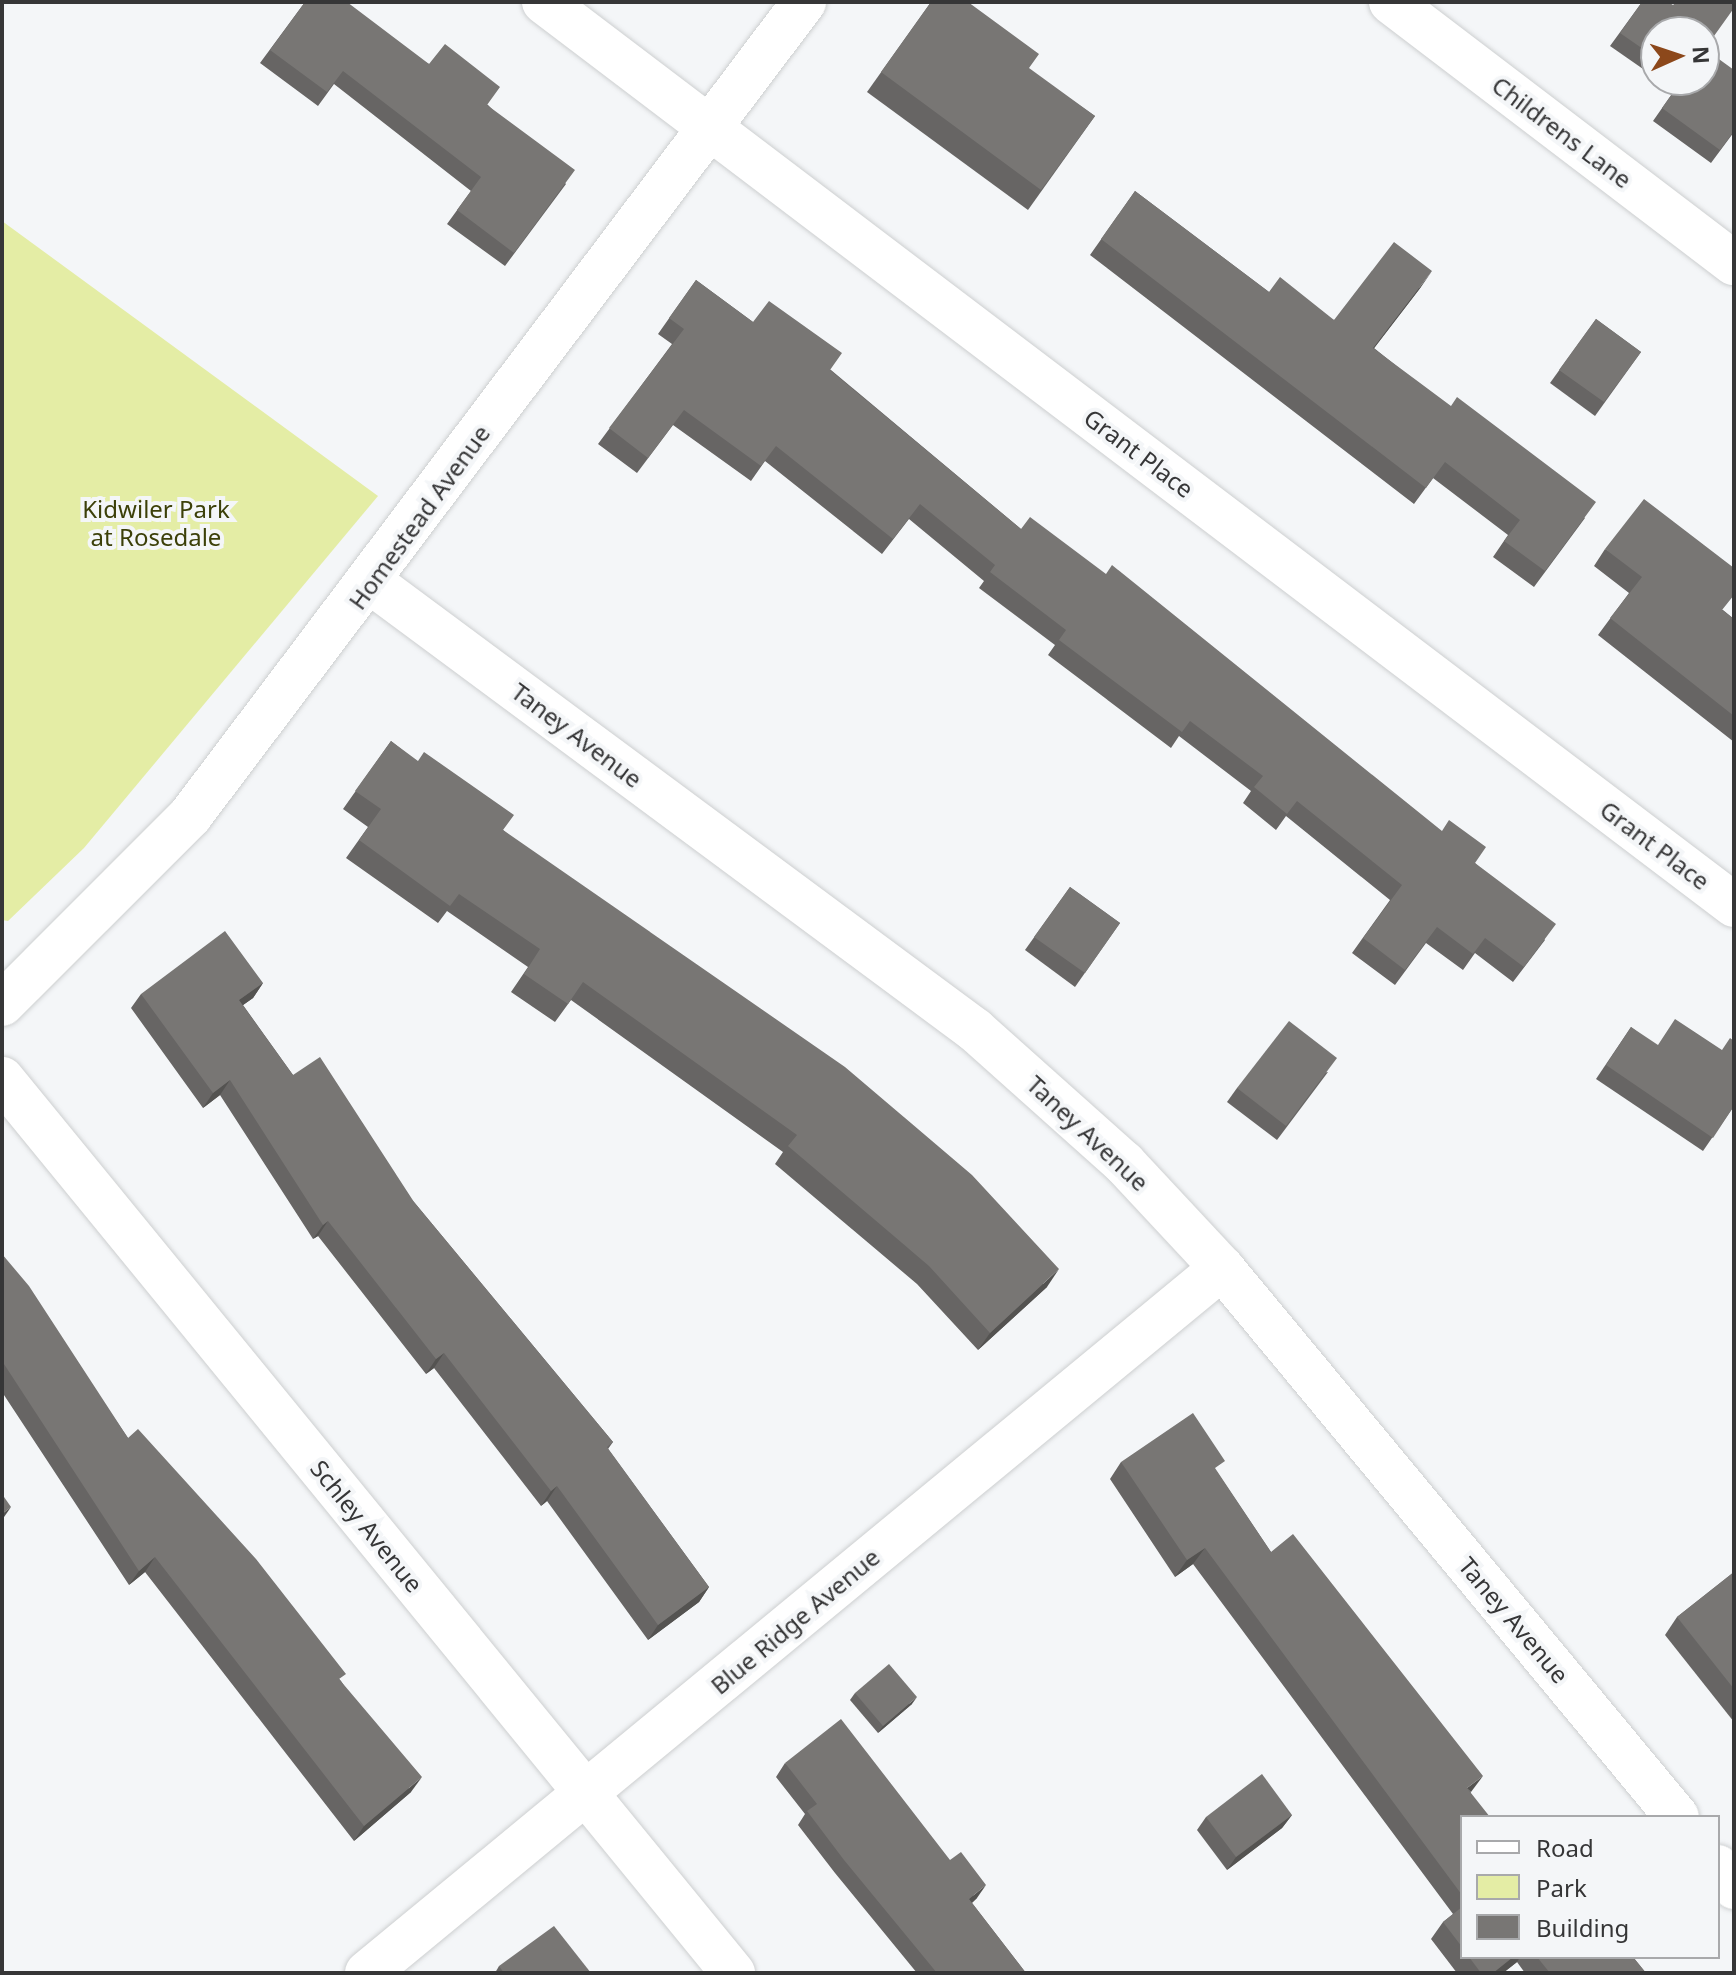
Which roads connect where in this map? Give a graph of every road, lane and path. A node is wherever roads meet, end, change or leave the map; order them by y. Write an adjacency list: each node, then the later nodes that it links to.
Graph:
1 (544, 2): 4 (street, Grant Place)
2 (804, 2): 4 (street, Homestead Avenue)
3 (1391, 2): 5 (street, Childrens Lane)
4 (706, 124): 6 (street, Homestead Avenue); 7 (street, Grant Place)
5 (1734, 263)
6 (372, 583): 8 (street, Homestead Avenue); 10 (street, Taney Avenue)
7 (1734, 905)
8 (2, 1004)
9 (2, 1079): 11 (street, Schley Avenue)
10 (1222, 1268): 11 (street, Blue Ridge Avenue); 12 (street, Taney Avenue)
11 (586, 1793): 15 (street, Blue Ridge Avenue); 16 (street, Schley Avenue)
12 (1675, 1815)
13 (1720, 1870): 14 (street)
14 (1734, 1887)
15 (367, 1973)
16 (733, 1973)

